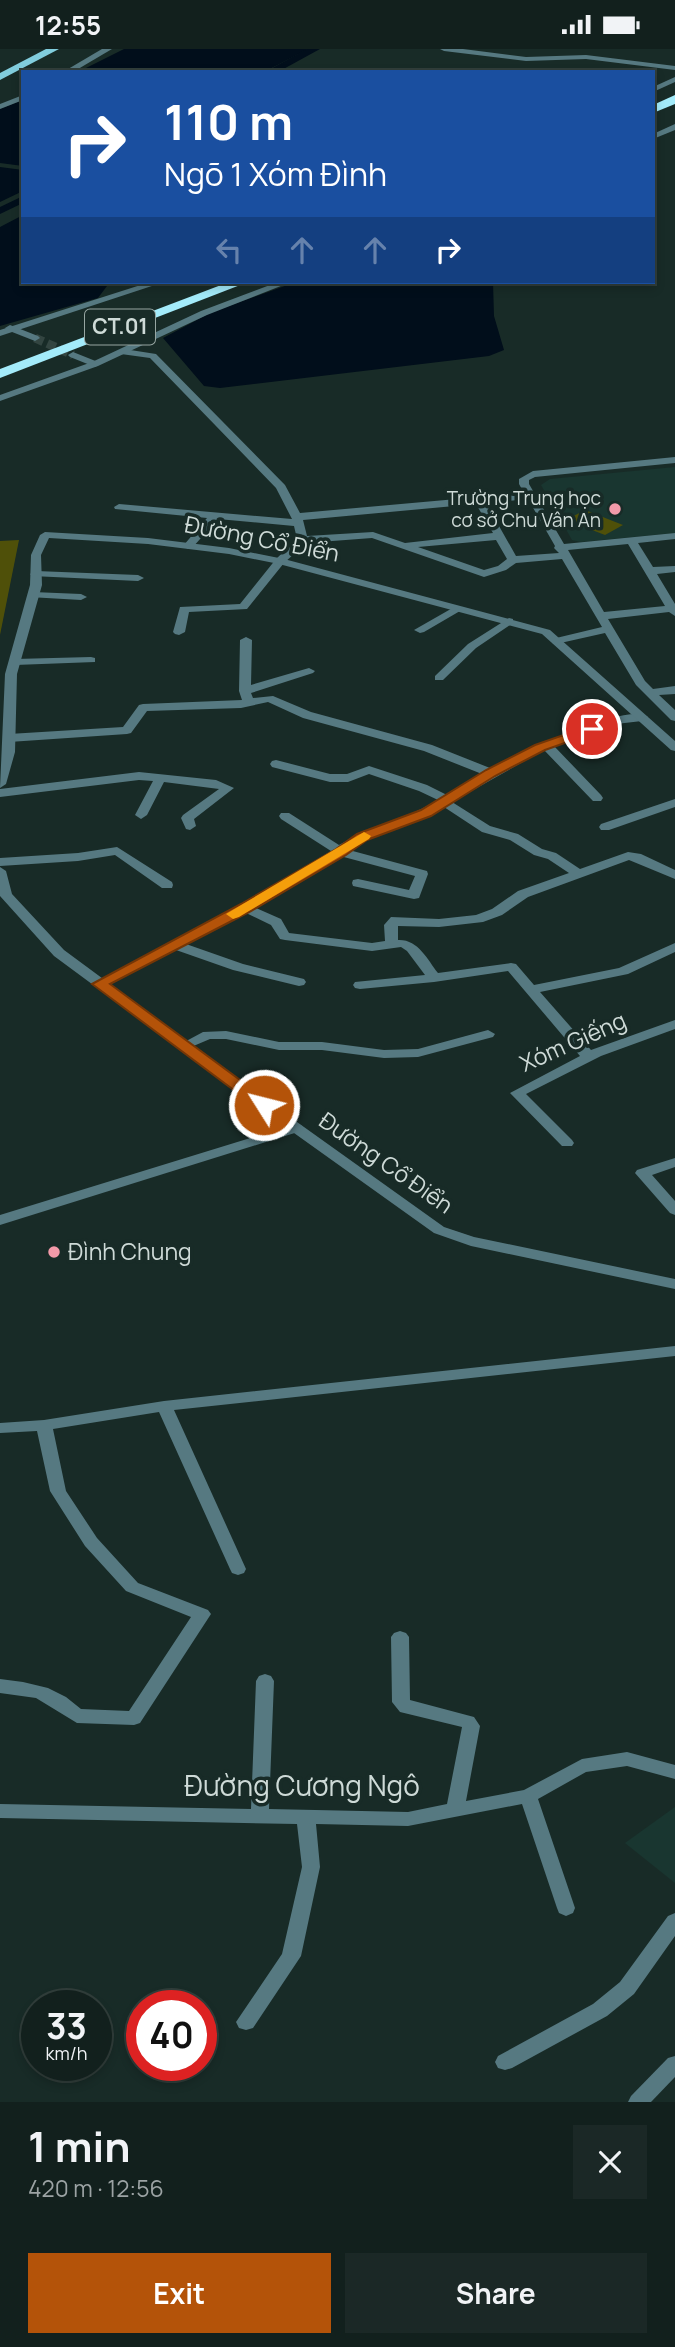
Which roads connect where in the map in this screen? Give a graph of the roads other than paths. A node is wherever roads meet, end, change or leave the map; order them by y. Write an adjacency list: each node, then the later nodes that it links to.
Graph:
1 (54, 49): 6 (main road)
2 (108, 49): 5 (street)
3 (444, 49): 4 (street)
4 (675, 68)
5 (71, 70)
6 (0, 77)
7 (675, 79): 8 (street)
8 (655, 89)
9 (21, 98): 11 (street)
10 (675, 99): 12 (highway)
11 (0, 107)
12 (655, 108)
13 (675, 111): 14 (highway)
14 (655, 120)
15 (675, 128): 16 (street)
16 (655, 136)
17 (153, 284): 21 (street)
18 (200, 284): 25 (highway, CT.01)
19 (236, 284): 27 (highway, CT.01)
20 (281, 284): 23 (street)
21 (5, 330): 22 (street)
22 (34, 338)
23 (124, 352): 26 (street); 35 (street)
24 (73, 355): 26 (street)
25 (0, 361)
26 (95, 364): 28 (street)
27 (0, 374)
28 (0, 398)
29 (675, 460): 30 (street)
30 (529, 496): 31 (street); 43 (street)
31 (480, 500): 33 (street); 37 (street)
32 (119, 507): 34 (street)
33 (362, 511): 35 (street); 36 (street)
34 (214, 517): 35 (street); 42 (street)
35 (298, 520): 39 (street)
36 (373, 535): 39 (street); 41 (street)
37 (499, 536): 41 (street); 44 (street)
38 (675, 536): 40 (street)
39 (303, 540): 45 (street)
40 (631, 541): 43 (street); 47 (street)
41 (404, 545): 44 (street)
42 (188, 546): 45 (street, Đường Cổ Điển); 48 (street, Đường Cổ Điển)
43 (562, 552): 44 (street); 54 (street)
44 (513, 559)
45 (280, 561): 52 (street, Đường Cổ Điển); 58 (street)
46 (675, 569): 47 (street)
47 (650, 571): 53 (street)
48 (36, 574): 49 (street); 50 (street, Đường Cổ Điển)
49 (138, 578)
50 (33, 595): 51 (street); 62 (street, Đường Cổ Điển)
51 (81, 597)
52 (456, 608): 55 (street, Đường Cổ Điển); 57 (street)
53 (674, 610): 54 (street)
54 (600, 616): 56 (street)
55 (509, 621): 60 (street, Đường Cổ Điển); 64 (street)
56 (608, 629): 60 (street); 66 (street)
57 (420, 630)
58 (179, 632)
59 (246, 640): 67 (street)
60 (556, 641): 68 (street, Đường Cổ Điển)
61 (91, 660): 62 (street)
62 (15, 662): 70 (street, Đường Cổ Điển)
63 (309, 671): 67 (street)
64 (439, 678)
65 (675, 690): 66 (street)
66 (650, 693): 69 (street)
67 (246, 696): 70 (street); 74 (street)
68 (642, 717): 71 (street); 72 (street, Đường Cổ Điển)
69 (675, 717)
70 (9, 738): 76 (street, Đường Cổ Điển)
71 (546, 745): 74 (street); 78 (street)
72 (675, 747)
73 (276, 764): 79 (street)
74 (491, 773): 79 (street)
75 (160, 779): 77 (street); 81 (street); 83 (street)
76 (0, 783)
77 (0, 793)
78 (597, 798)
79 (445, 801): 85 (street); 88 (street)
80 (675, 803): 84 (street)
81 (141, 815)
82 (285, 815): 85 (street)
83 (190, 826)
84 (605, 827)
85 (341, 852): 90 (street); 92 (street)
86 (0, 862): 91 (street)
87 (0, 871): 98 (street, Đường Cổ Điển)
88 (579, 874): 89 (street); 93 (street)
89 (675, 875)
90 (358, 883)
91 (167, 885)
92 (246, 908): 93 (street); 94 (street)
93 (392, 944): 96 (street)
94 (175, 945): 97 (street); 98 (street)
95 (675, 947): 100 (street)
96 (434, 978): 99 (street); 100 (street)
97 (299, 982)
98 (100, 984): 103 (street, Đường Cổ Điển)
99 (360, 985)
100 (530, 990): 104 (street)
101 (675, 1024): 104 (street, Xóm Giếng)
102 (488, 1034): 103 (street)
103 (184, 1046): 105 (street, Đường Cổ Điển)
104 (588, 1056): 106 (street, Xóm Giếng)
105 (296, 1128): 109 (street); 110 (street, Đường Cổ Điển)
106 (567, 1143)
107 (675, 1162): 108 (street)
108 (675, 1210)
109 (0, 1220)
110 (675, 1284)
111 (675, 1351): 112 (street)
112 (164, 1406): 113 (street); 115 (street)
113 (44, 1425): 114 (street); 118 (street)
114 (0, 1428)
115 (238, 1569)
116 (400, 1637): 121 (street)
117 (265, 1681): 123 (street)
118 (0, 1686)
119 (675, 1772): 120 (street, Đường Cương Ngô)
120 (528, 1796): 121 (street, Đường Cương Ngô); 125 (street)
121 (455, 1810): 124 (street, Đường Cương Ngô)
122 (0, 1811): 123 (street, Đường Cương Ngô)
123 (260, 1816): 124 (street, Đường Cương Ngô)
124 (306, 1817): 127 (street)
125 (566, 1908)
126 (675, 1921): 128 (street)
127 (246, 2022)
128 (505, 2062)
129 (675, 2064): 130 (street)
130 (638, 2102)

